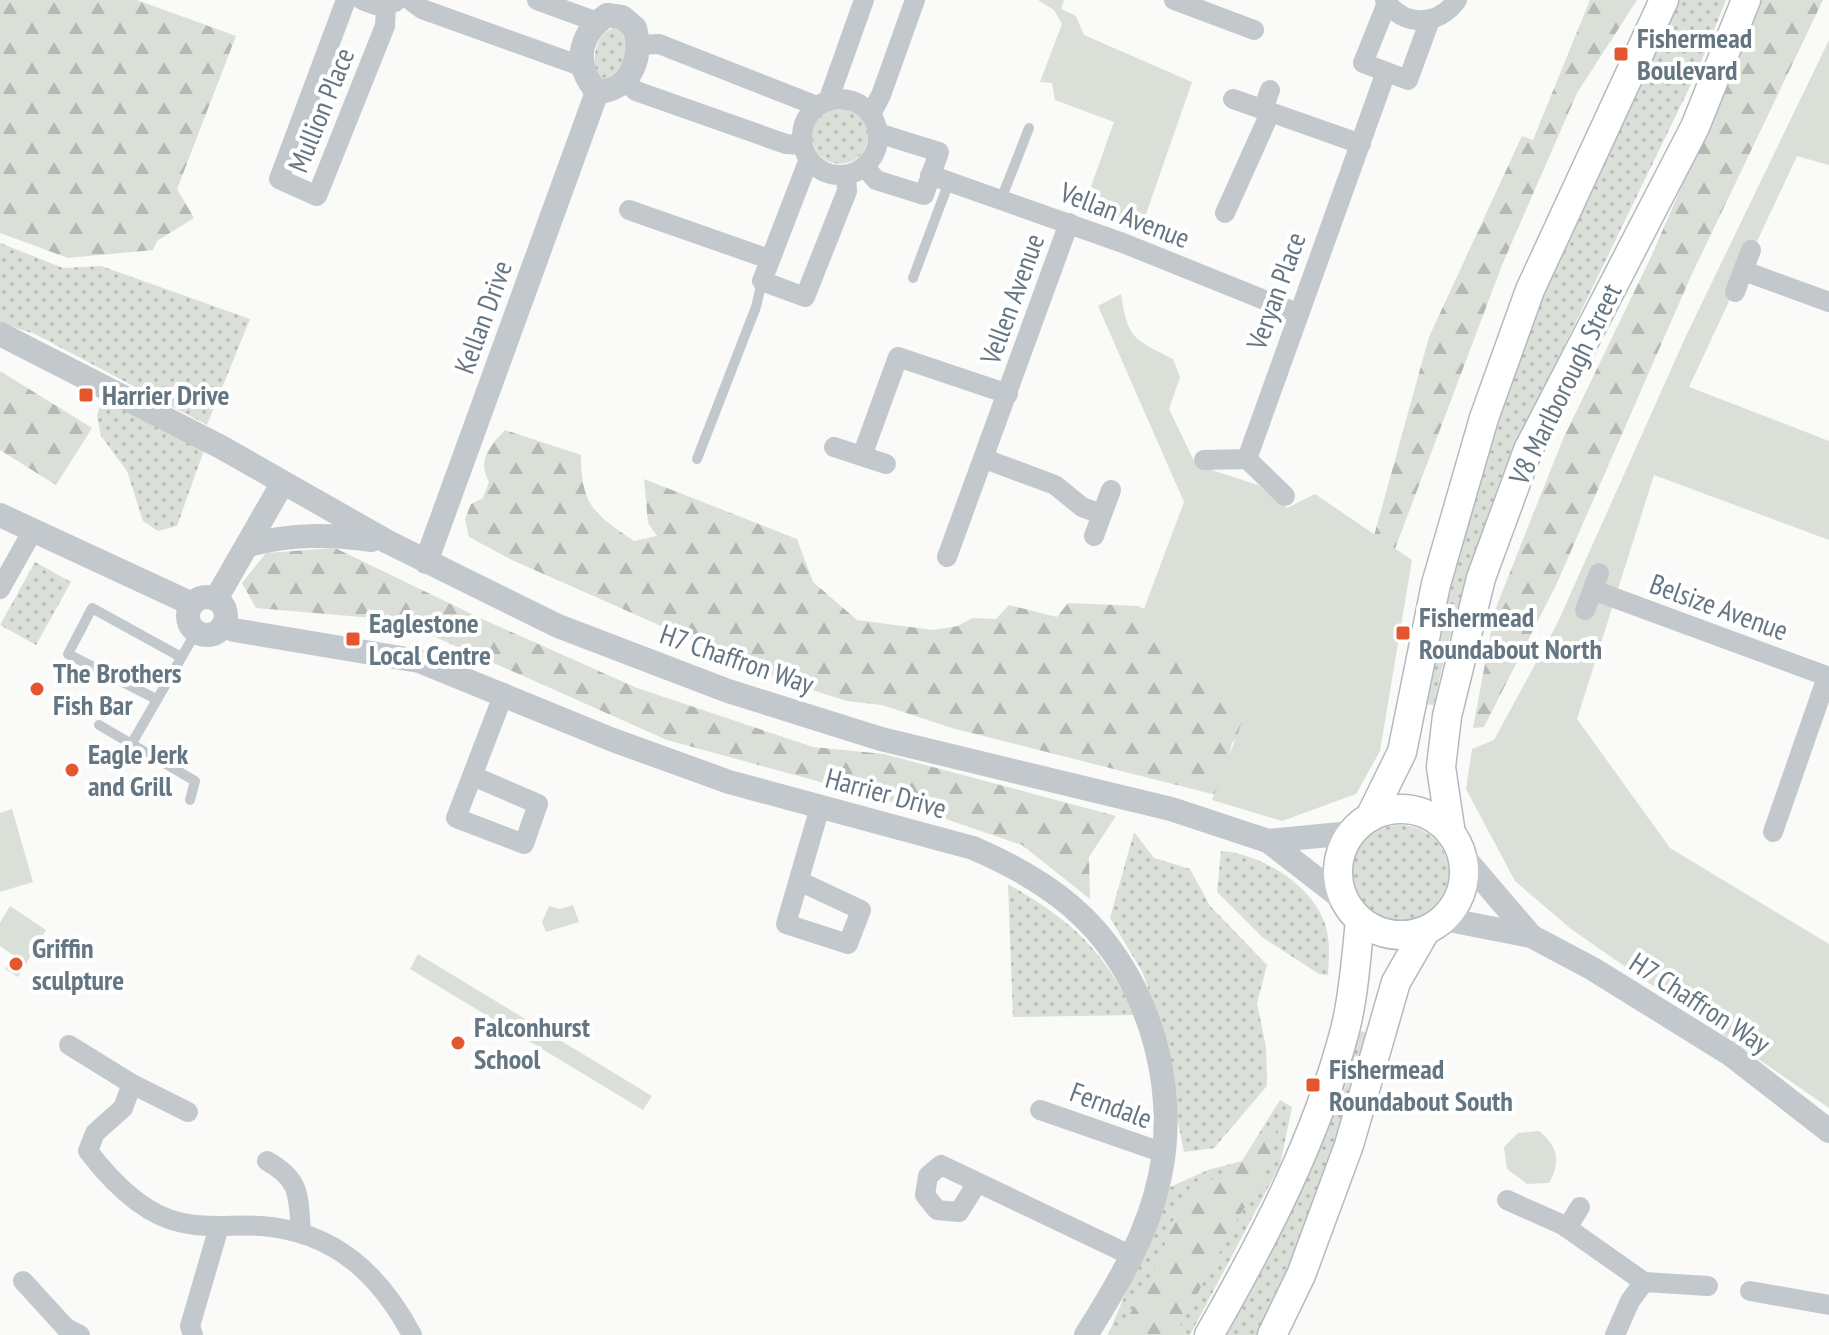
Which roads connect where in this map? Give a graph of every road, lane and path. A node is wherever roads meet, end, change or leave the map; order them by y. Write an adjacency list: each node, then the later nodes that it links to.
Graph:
1 (346, 0): 11 (street, Mullion Place)
2 (362, 0): 11 (street)
3 (410, 0): 18 (street)
4 (537, 0): 15 (street)
5 (864, 0): 24 (street)
6 (915, 0): 26 (street)
7 (1174, 0): 16 (street)
8 (1457, 0): 14 (street)
9 (1664, 0): 80 (main road, V8 Marlborough Street)
10 (1746, 0): 83 (main road, V8 Marlborough Street)
11 (392, 2)
12 (1386, 2): 14 (street); 19 (street)
13 (625, 9): 15 (street); 17 (street)
14 (1430, 20): 19 (street)
15 (597, 22): 18 (street)
16 (1254, 30)
17 (639, 45): 20 (street); 24 (street)
18 (581, 66): 22 (street)
19 (1386, 72): 28 (street, Veryan Place)
20 (625, 81): 22 (street); 29 (street)
21 (1270, 90): 25 (street)
22 (597, 92): 64 (street, Kellan Drive)
23 (1233, 99): 25 (street)
24 (823, 103): 26 (street); 29 (street)
25 (1266, 112): 28 (street); 34 (street)
26 (875, 123): 30 (street); 31 (street)
27 (1029, 128): 32 (lane)
28 (1361, 144): 43 (street, Veryan Place)
29 (806, 152): 30 (street); 37 (street)
30 (855, 171): 31 (street); 40 (street)
31 (940, 178): 32 (street, Vellan Avenue); 39 (lane)
32 (1002, 197): 35 (street, Vellan Avenue)
33 (629, 210): 37 (street)
34 (1225, 213)
35 (1069, 223): 43 (street, Vellan Avenue); 45 (street, Vellen Avenue)
36 (1751, 250): 38 (street)
37 (769, 259): 40 (street)
38 (1744, 271): 41 (street); 42 (street)
39 (913, 278)
40 (762, 281): 48 (lane)
41 (1735, 292)
42 (1829, 302)
43 (1297, 313): 50 (street, Veryan Place)
44 (0, 334): 53 (street, H7 Chaffron Way)
45 (1008, 394): 47 (street, Vellen Avenue); 49 (street, Vellen Avenue)
46 (834, 447): 47 (street)
47 (862, 456): 52 (street)
48 (697, 459)
49 (985, 459): 56 (street); 62 (street, Vellen Avenue)
50 (1247, 459): 51 (street); 55 (street)
51 (1204, 460)
52 (886, 464)
53 (282, 484): 60 (street, H7 Chaffron Way); 61 (street)
54 (1111, 490): 56 (street)
55 (1285, 496)
56 (1101, 514): 59 (street)
57 (0, 515): 58 (street)
58 (32, 532): 63 (street); 67 (street)
59 (1094, 536)
60 (388, 542): 61 (street); 64 (street, H7 Chaffron Way)
61 (248, 545): 66 (street)
62 (947, 557)
63 (7, 560): 65 (street)
64 (426, 562): 82 (street, H7 Chaffron Way)
65 (0, 589)
66 (216, 599): 67 (street); 69 (street)
67 (192, 604): 70 (street)
68 (1585, 610): 72 (street, Belsize Avenue)
69 (223, 625): 70 (street); 73 (street, Harrier Drive)
70 (196, 632): 71 (lane)
71 (181, 657): 74 (lane); 74 (lane)
72 (1828, 677): 81 (street, Belsize Avenue)
73 (504, 693): 77 (street); 79 (street, Harrier Drive)
74 (156, 699): 76 (lane)
75 (99, 725): 76 (lane)
76 (132, 743): 78 (lane)
77 (473, 776)
78 (190, 800)
79 (820, 807): 84 (street); 93 (street, Harrier Drive)
80 (1360, 825): 82 (street, H7 Chaffron Way); 83 (main road); 85 (main road)
81 (1773, 832)
82 (1268, 841): 85 (street, H7 Chaffron Way)
83 (1456, 844): 86 (main road); 87 (street, H7 Chaffron Way)
84 (799, 881)
85 (1352, 911): 86 (main road); 111 (main road)
86 (1435, 925): 87 (street, H7 Chaffron Way); 112 (main road)
87 (1531, 936): 92 (street, H7 Chaffron Way)
88 (69, 1045): 89 (street)
89 (132, 1084): 91 (street); 98 (street)
90 (1040, 1110): 93 (street, Ferndale)
91 (188, 1112)
92 (1829, 1131)
93 (1164, 1153): 101 (street, Harrier Drive)
94 (267, 1161): 100 (street)
95 (977, 1183): 101 (street)
96 (1507, 1200): 99 (street)
97 (1580, 1207): 99 (street)
98 (219, 1227): 100 (street); 108 (street)
99 (1567, 1228): 103 (street)
100 (301, 1232): 109 (street)
101 (1132, 1256): 110 (street, Harrier Drive)
102 (23, 1281): 107 (street)
103 (1644, 1282): 104 (street); 113 (street)
104 (1708, 1286)
105 (1750, 1291): 106 (street)
106 (1829, 1305)
107 (80, 1335)
108 (193, 1335)
109 (412, 1335)
110 (1086, 1335)
111 (1209, 1335)
112 (1272, 1335)
113 (1615, 1335)

